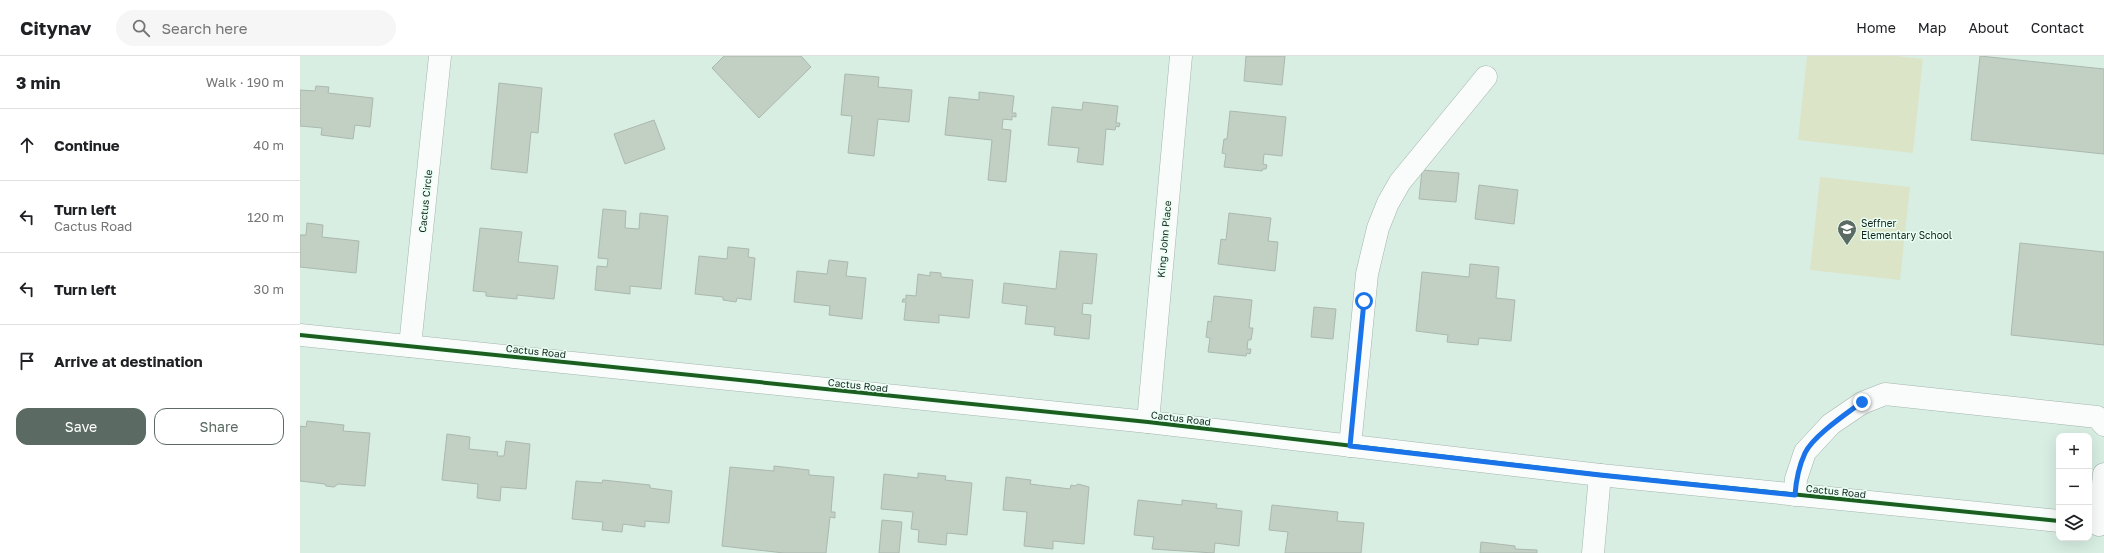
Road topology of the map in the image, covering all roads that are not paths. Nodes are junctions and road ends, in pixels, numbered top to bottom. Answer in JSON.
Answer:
{"nodes":[{"id":1,"x":440,"y":56,"type":"edge"},
{"id":2,"x":1180,"y":56,"type":"edge"},
{"id":3,"x":1486,"y":77,"type":"dead end"},
{"id":4,"x":300,"y":335,"type":"edge"},
{"id":5,"x":410,"y":346,"type":"junction"},
{"id":6,"x":1148,"y":422,"type":"junction"},
{"id":7,"x":2104,"y":425,"type":"edge"},
{"id":8,"x":1350,"y":446,"type":"junction"},
{"id":9,"x":2104,"y":474,"type":"edge"},
{"id":10,"x":1600,"y":475,"type":"junction"},
{"id":11,"x":1795,"y":495,"type":"junction"},
{"id":12,"x":2056,"y":521,"type":"edge"},
{"id":13,"x":2097,"y":525,"type":"edge"},
{"id":14,"x":1593,"y":553,"type":"edge"}],
"edges":[{"from":1,"to":5,"type":"street","name":"Cactus Circle"},
{"from":2,"to":6,"type":"street","name":"King John Place"},
{"from":3,"to":8,"type":"street"},
{"from":4,"to":5,"type":"street","name":"Cactus Road"},
{"from":5,"to":6,"type":"street","name":"Cactus Road"},
{"from":6,"to":8,"type":"street","name":"Cactus Road"},
{"from":7,"to":11,"type":"street"},
{"from":8,"to":10,"type":"street","name":"Cactus Road"},
{"from":9,"to":13,"type":"street"},
{"from":10,"to":11,"type":"street","name":"Cactus Road"},
{"from":10,"to":14,"type":"street"},
{"from":11,"to":12,"type":"street","name":"Cactus Road"}]}
